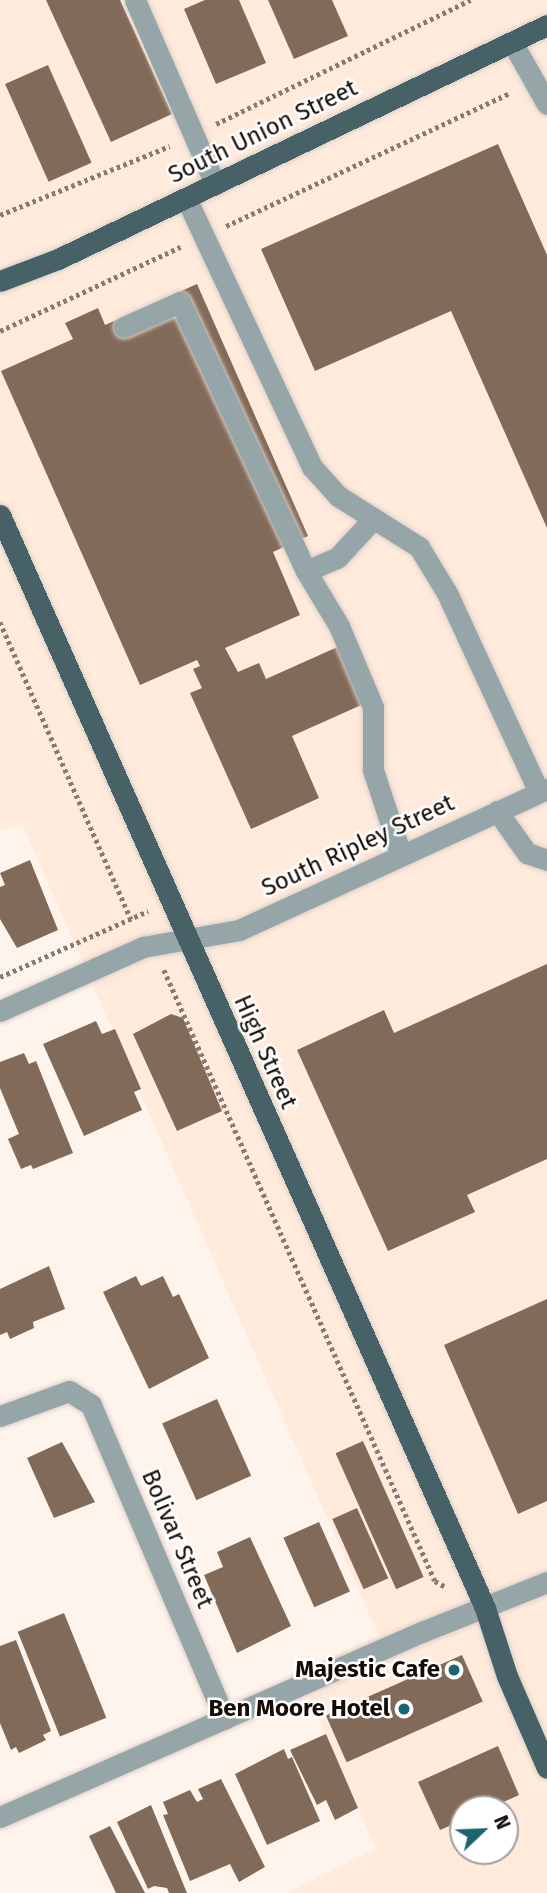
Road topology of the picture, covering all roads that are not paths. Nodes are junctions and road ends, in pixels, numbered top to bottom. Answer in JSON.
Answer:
{"nodes":[{"id":1,"x":135,"y":0,"type":"edge"},
{"id":2,"x":547,"y":25,"type":"edge"},
{"id":3,"x":512,"y":42,"type":"junction"},
{"id":4,"x":547,"y":104,"type":"edge"},
{"id":5,"x":215,"y":184,"type":"junction"},
{"id":6,"x":186,"y":198,"type":"junction"},
{"id":7,"x":0,"y":281,"type":"edge"},
{"id":8,"x":124,"y":327,"type":"dead end"},
{"id":9,"x":0,"y":515,"type":"edge"},
{"id":10,"x":374,"y":518,"type":"junction"},
{"id":11,"x":306,"y":571,"type":"junction"},
{"id":12,"x":543,"y":791,"type":"edge"},
{"id":13,"x":497,"y":811,"type":"junction"},
{"id":14,"x":401,"y":855,"type":"junction"},
{"id":15,"x":547,"y":859,"type":"edge"},
{"id":16,"x":186,"y":939,"type":"junction"},
{"id":17,"x":0,"y":1011,"type":"edge"},
{"id":18,"x":0,"y":1416,"type":"edge"},
{"id":19,"x":547,"y":1582,"type":"edge"},
{"id":20,"x":485,"y":1608,"type":"junction"},
{"id":21,"x":225,"y":1719,"type":"junction"},
{"id":22,"x":547,"y":1768,"type":"edge"},
{"id":23,"x":0,"y":1817,"type":"edge"}],
"edges":[{"from":1,"to":5,"type":"street"},
{"from":2,"to":3,"type":"main road","name":"South Union Street"},
{"from":3,"to":4,"type":"street"},
{"from":3,"to":5,"type":"main road","name":"South Union Street"},
{"from":5,"to":6,"type":"main road","name":"South Union Street"},
{"from":6,"to":7,"type":"main road","name":"South Union Street"},
{"from":6,"to":10,"type":"street"},
{"from":8,"to":11,"type":"street"},
{"from":9,"to":16,"type":"main road","name":"High Street"},
{"from":10,"to":11,"type":"street"},
{"from":10,"to":12,"type":"street"},
{"from":11,"to":14,"type":"street"},
{"from":12,"to":13,"type":"street","name":"South Ripley Street"},
{"from":13,"to":14,"type":"street","name":"South Ripley Street"},
{"from":13,"to":15,"type":"street"},
{"from":14,"to":16,"type":"street","name":"South Ripley Street"},
{"from":16,"to":17,"type":"street","name":"South Ripley Street"},
{"from":16,"to":20,"type":"main road","name":"High Street"},
{"from":18,"to":21,"type":"street","name":"Bolivar Street"},
{"from":19,"to":20,"type":"street"},
{"from":20,"to":21,"type":"street"},
{"from":20,"to":22,"type":"main road","name":"High Street"},
{"from":21,"to":23,"type":"street"}]}
